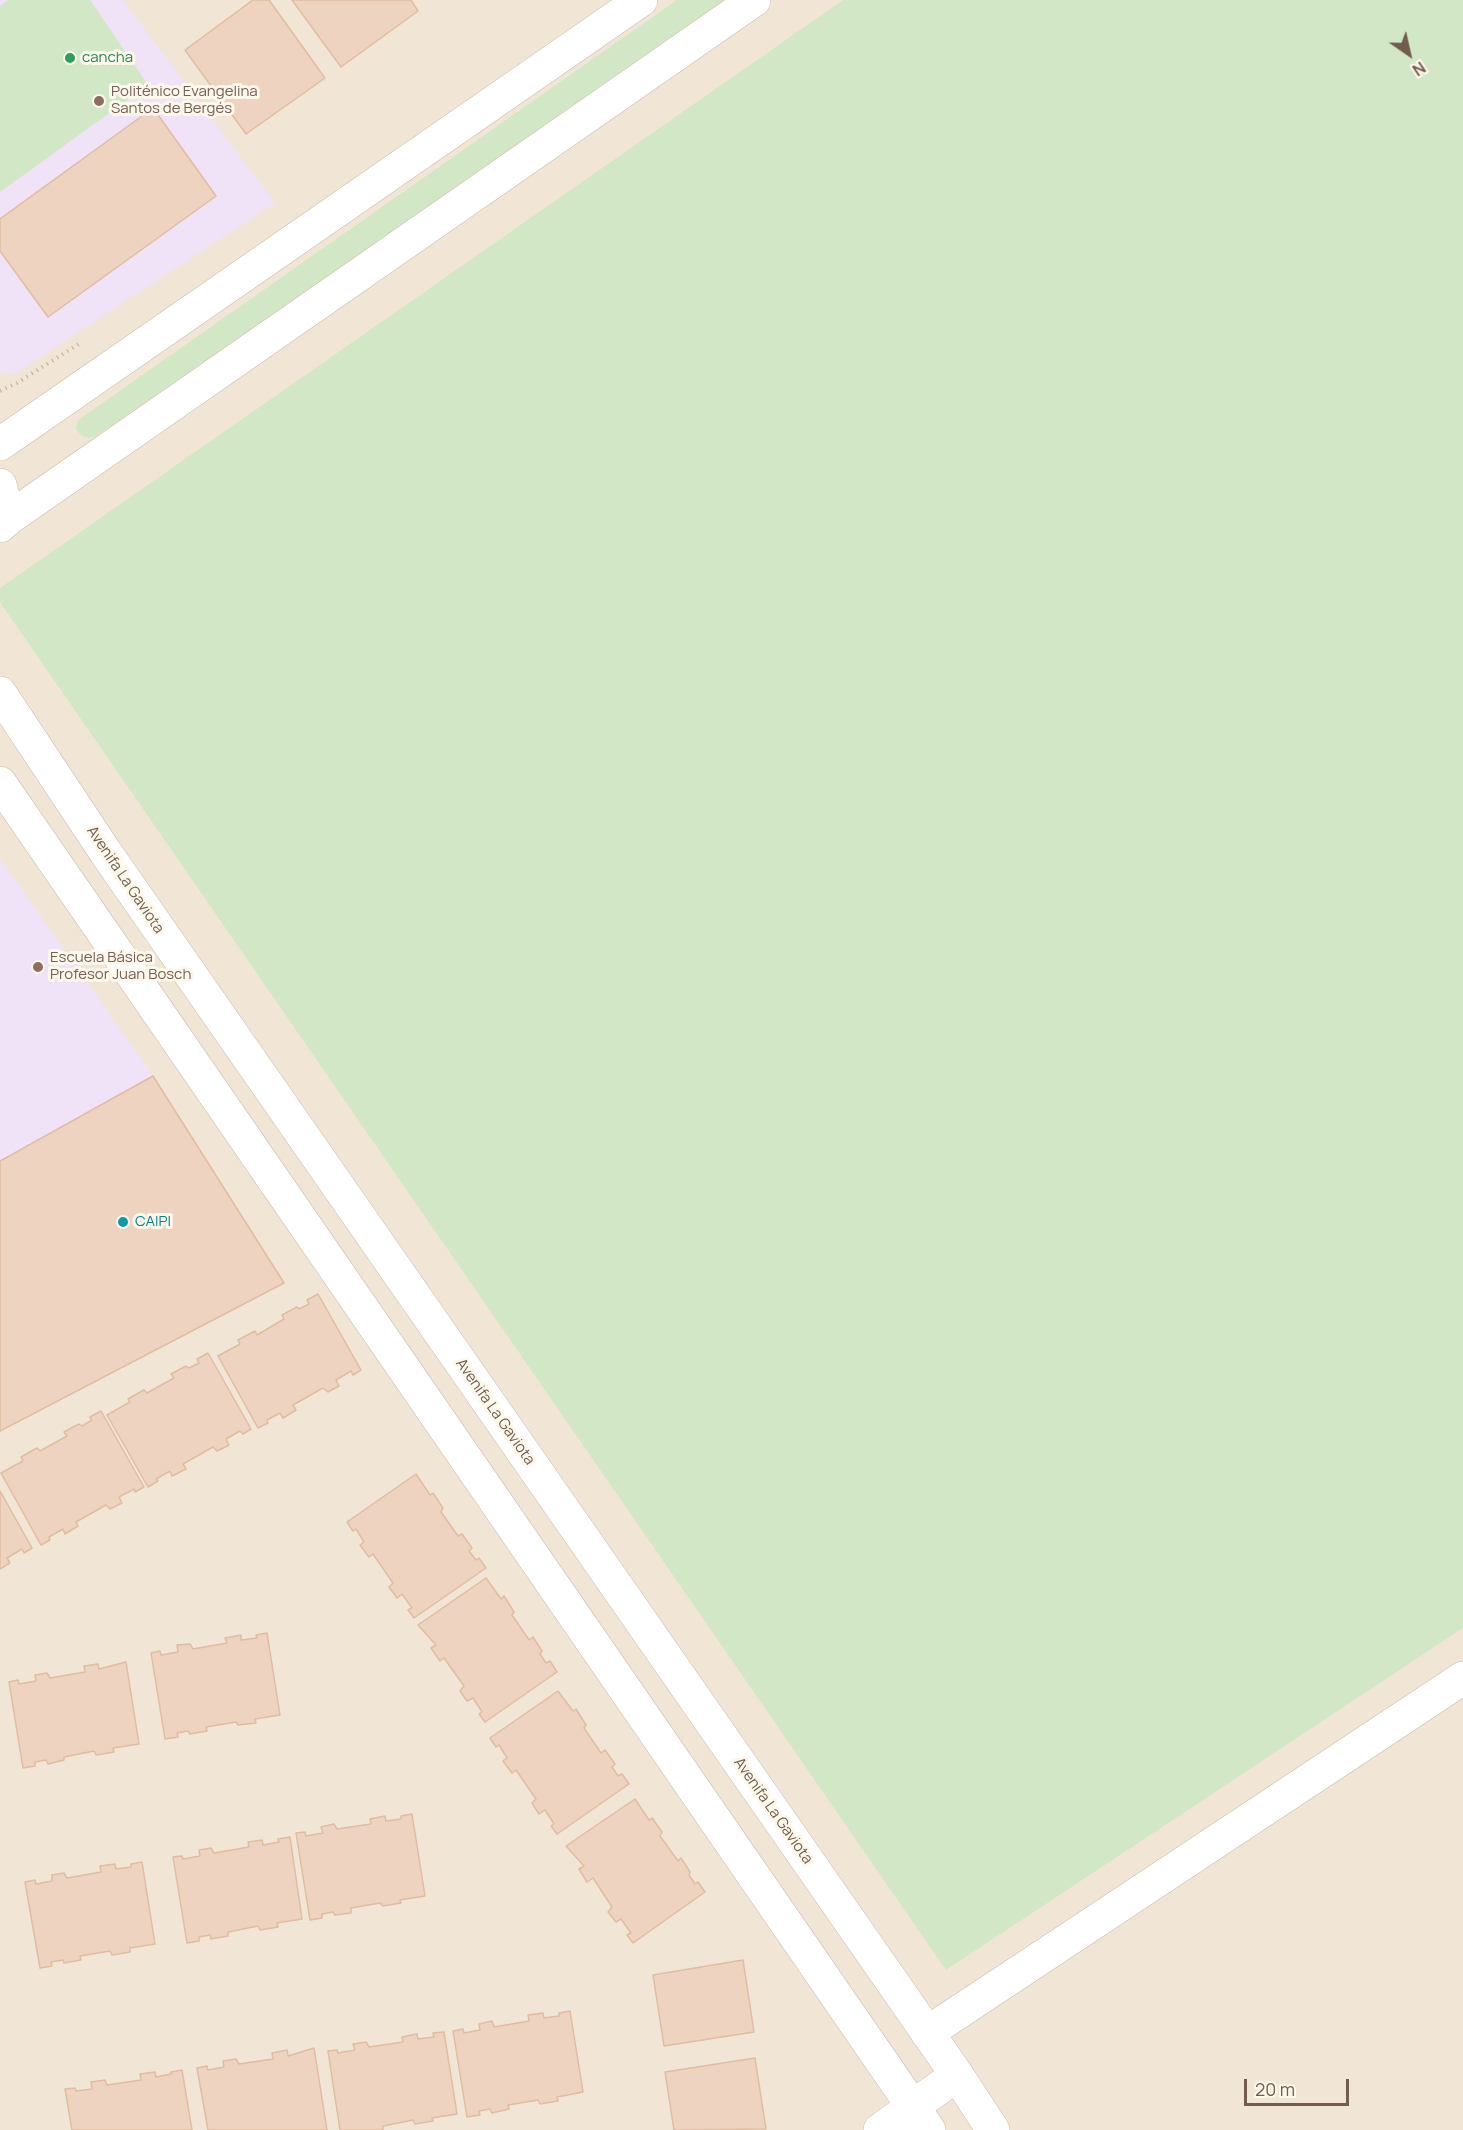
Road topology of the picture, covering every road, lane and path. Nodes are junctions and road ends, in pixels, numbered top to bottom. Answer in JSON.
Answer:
{"nodes":[{"id":1,"x":641,"y":0,"type":"edge"},
{"id":2,"x":754,"y":0,"type":"edge"},
{"id":3,"x":0,"y":444,"type":"edge"},
{"id":4,"x":0,"y":485,"type":"edge"},
{"id":5,"x":3,"y":519,"type":"edge"},
{"id":6,"x":0,"y":693,"type":"edge"},
{"id":7,"x":0,"y":783,"type":"edge"},
{"id":8,"x":1463,"y":1678,"type":"edge"},
{"id":9,"x":927,"y":2033,"type":"junction"},
{"id":10,"x":957,"y":2075,"type":"junction"},
{"id":11,"x":921,"y":2117,"type":"edge"},
{"id":12,"x":982,"y":2126,"type":"edge"},
{"id":13,"x":880,"y":2130,"type":"edge"}],
"edges":[{"from":1,"to":3,"type":"street"},
{"from":2,"to":5,"type":"street"},
{"from":4,"to":5,"type":"street"},
{"from":6,"to":9,"type":"street","name":"Avenifa La Gaviota"},
{"from":7,"to":11,"type":"street"},
{"from":8,"to":9,"type":"street"},
{"from":9,"to":10,"type":"street","name":"Avenifa La Gaviota"},
{"from":10,"to":11,"type":"street"},
{"from":10,"to":12,"type":"street","name":"Avenifa La Gaviota"},
{"from":11,"to":13,"type":"street"}]}
